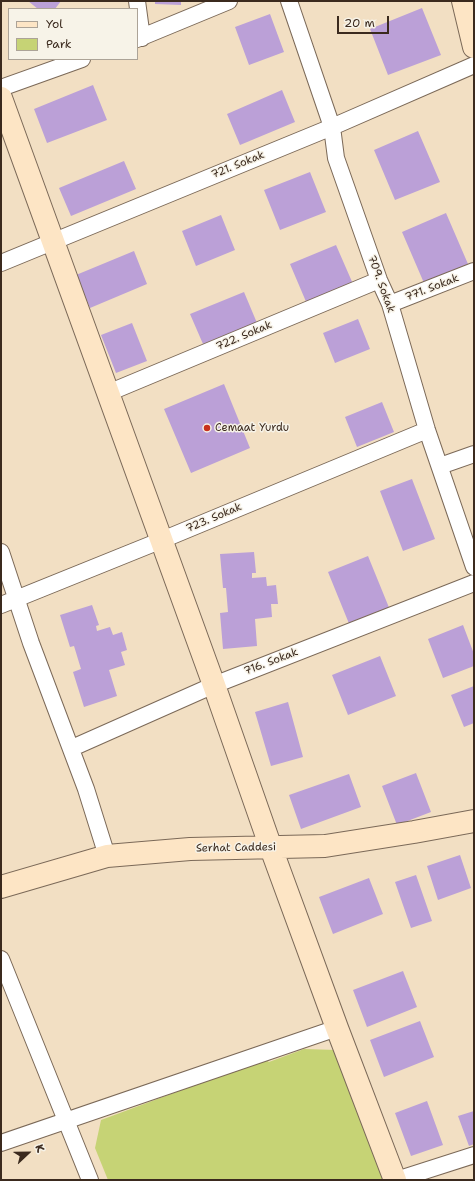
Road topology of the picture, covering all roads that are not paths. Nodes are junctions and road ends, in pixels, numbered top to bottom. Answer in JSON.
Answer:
{"nodes":[{"id":1,"x":138,"y":1,"type":"edge"},
{"id":2,"x":229,"y":1,"type":"edge"},
{"id":3,"x":289,"y":1,"type":"edge"},
{"id":4,"x":463,"y":1,"type":"edge"},
{"id":5,"x":139,"y":39,"type":"edge"},
{"id":6,"x":474,"y":47,"type":"edge"},
{"id":7,"x":79,"y":60,"type":"edge"},
{"id":8,"x":474,"y":65,"type":"edge"},
{"id":9,"x":1,"y":88,"type":"edge"},
{"id":10,"x":1,"y":98,"type":"edge"},
{"id":11,"x":332,"y":127,"type":"junction"},
{"id":12,"x":53,"y":241,"type":"junction"},
{"id":13,"x":1,"y":262,"type":"edge"},
{"id":14,"x":474,"y":271,"type":"edge"},
{"id":15,"x":379,"y":280,"type":"junction"},
{"id":16,"x":390,"y":304,"type":"junction"},
{"id":17,"x":108,"y":393,"type":"junction"},
{"id":18,"x":427,"y":430,"type":"junction"},
{"id":19,"x":474,"y":454,"type":"edge"},
{"id":20,"x":440,"y":466,"type":"junction"},
{"id":21,"x":162,"y":540,"type":"junction"},
{"id":22,"x":1,"y":552,"type":"edge"},
{"id":23,"x":474,"y":567,"type":"edge"},
{"id":24,"x":474,"y":583,"type":"edge"},
{"id":25,"x":16,"y":600,"type":"junction"},
{"id":26,"x":1,"y":605,"type":"edge"},
{"id":27,"x":214,"y":685,"type":"junction"},
{"id":28,"x":72,"y":748,"type":"junction"},
{"id":29,"x":474,"y":821,"type":"edge"},
{"id":30,"x":271,"y":848,"type":"junction"},
{"id":31,"x":107,"y":856,"type":"junction"},
{"id":32,"x":1,"y":887,"type":"edge"},
{"id":33,"x":1,"y":959,"type":"edge"},
{"id":34,"x":337,"y":1028,"type":"junction"},
{"id":35,"x":67,"y":1121,"type":"junction"},
{"id":36,"x":1,"y":1143,"type":"edge"},
{"id":37,"x":474,"y":1155,"type":"edge"},
{"id":38,"x":90,"y":1180,"type":"edge"},
{"id":39,"x":396,"y":1180,"type":"edge"}],
"edges":[{"from":1,"to":5,"type":"street"},
{"from":2,"to":5,"type":"street"},
{"from":3,"to":11,"type":"street","name":"709. Sokak"},
{"from":4,"to":6,"type":"street"},
{"from":7,"to":9,"type":"street"},
{"from":8,"to":11,"type":"street","name":"721. Sokak"},
{"from":10,"to":12,"type":"street"},
{"from":11,"to":12,"type":"street","name":"721. Sokak"},
{"from":11,"to":15,"type":"street","name":"709. Sokak"},
{"from":12,"to":13,"type":"street","name":"721. Sokak"},
{"from":12,"to":17,"type":"street"},
{"from":14,"to":16,"type":"street","name":"771. Sokak"},
{"from":15,"to":16,"type":"street","name":"709. Sokak"},
{"from":15,"to":17,"type":"street","name":"722. Sokak"},
{"from":16,"to":18,"type":"street","name":"709. Sokak"},
{"from":17,"to":21,"type":"street"},
{"from":18,"to":20,"type":"street","name":"709. Sokak"},
{"from":18,"to":21,"type":"street","name":"723. Sokak"},
{"from":19,"to":20,"type":"street"},
{"from":20,"to":23,"type":"street","name":"709. Sokak"},
{"from":21,"to":25,"type":"street","name":"723. Sokak"},
{"from":21,"to":27,"type":"street"},
{"from":22,"to":25,"type":"street"},
{"from":24,"to":27,"type":"street","name":"716. Sokak"},
{"from":25,"to":26,"type":"street","name":"723. Sokak"},
{"from":25,"to":28,"type":"street"},
{"from":27,"to":28,"type":"street","name":"716. Sokak"},
{"from":27,"to":30,"type":"street"},
{"from":28,"to":31,"type":"street"},
{"from":29,"to":30,"type":"street","name":"Serhat Caddesi"},
{"from":30,"to":31,"type":"street","name":"Serhat Caddesi"},
{"from":30,"to":34,"type":"street"},
{"from":31,"to":32,"type":"street","name":"Serhat Caddesi"},
{"from":33,"to":35,"type":"street"},
{"from":34,"to":35,"type":"street"},
{"from":34,"to":39,"type":"street"},
{"from":35,"to":36,"type":"street"},
{"from":35,"to":38,"type":"street"},
{"from":37,"to":39,"type":"street"}]}
